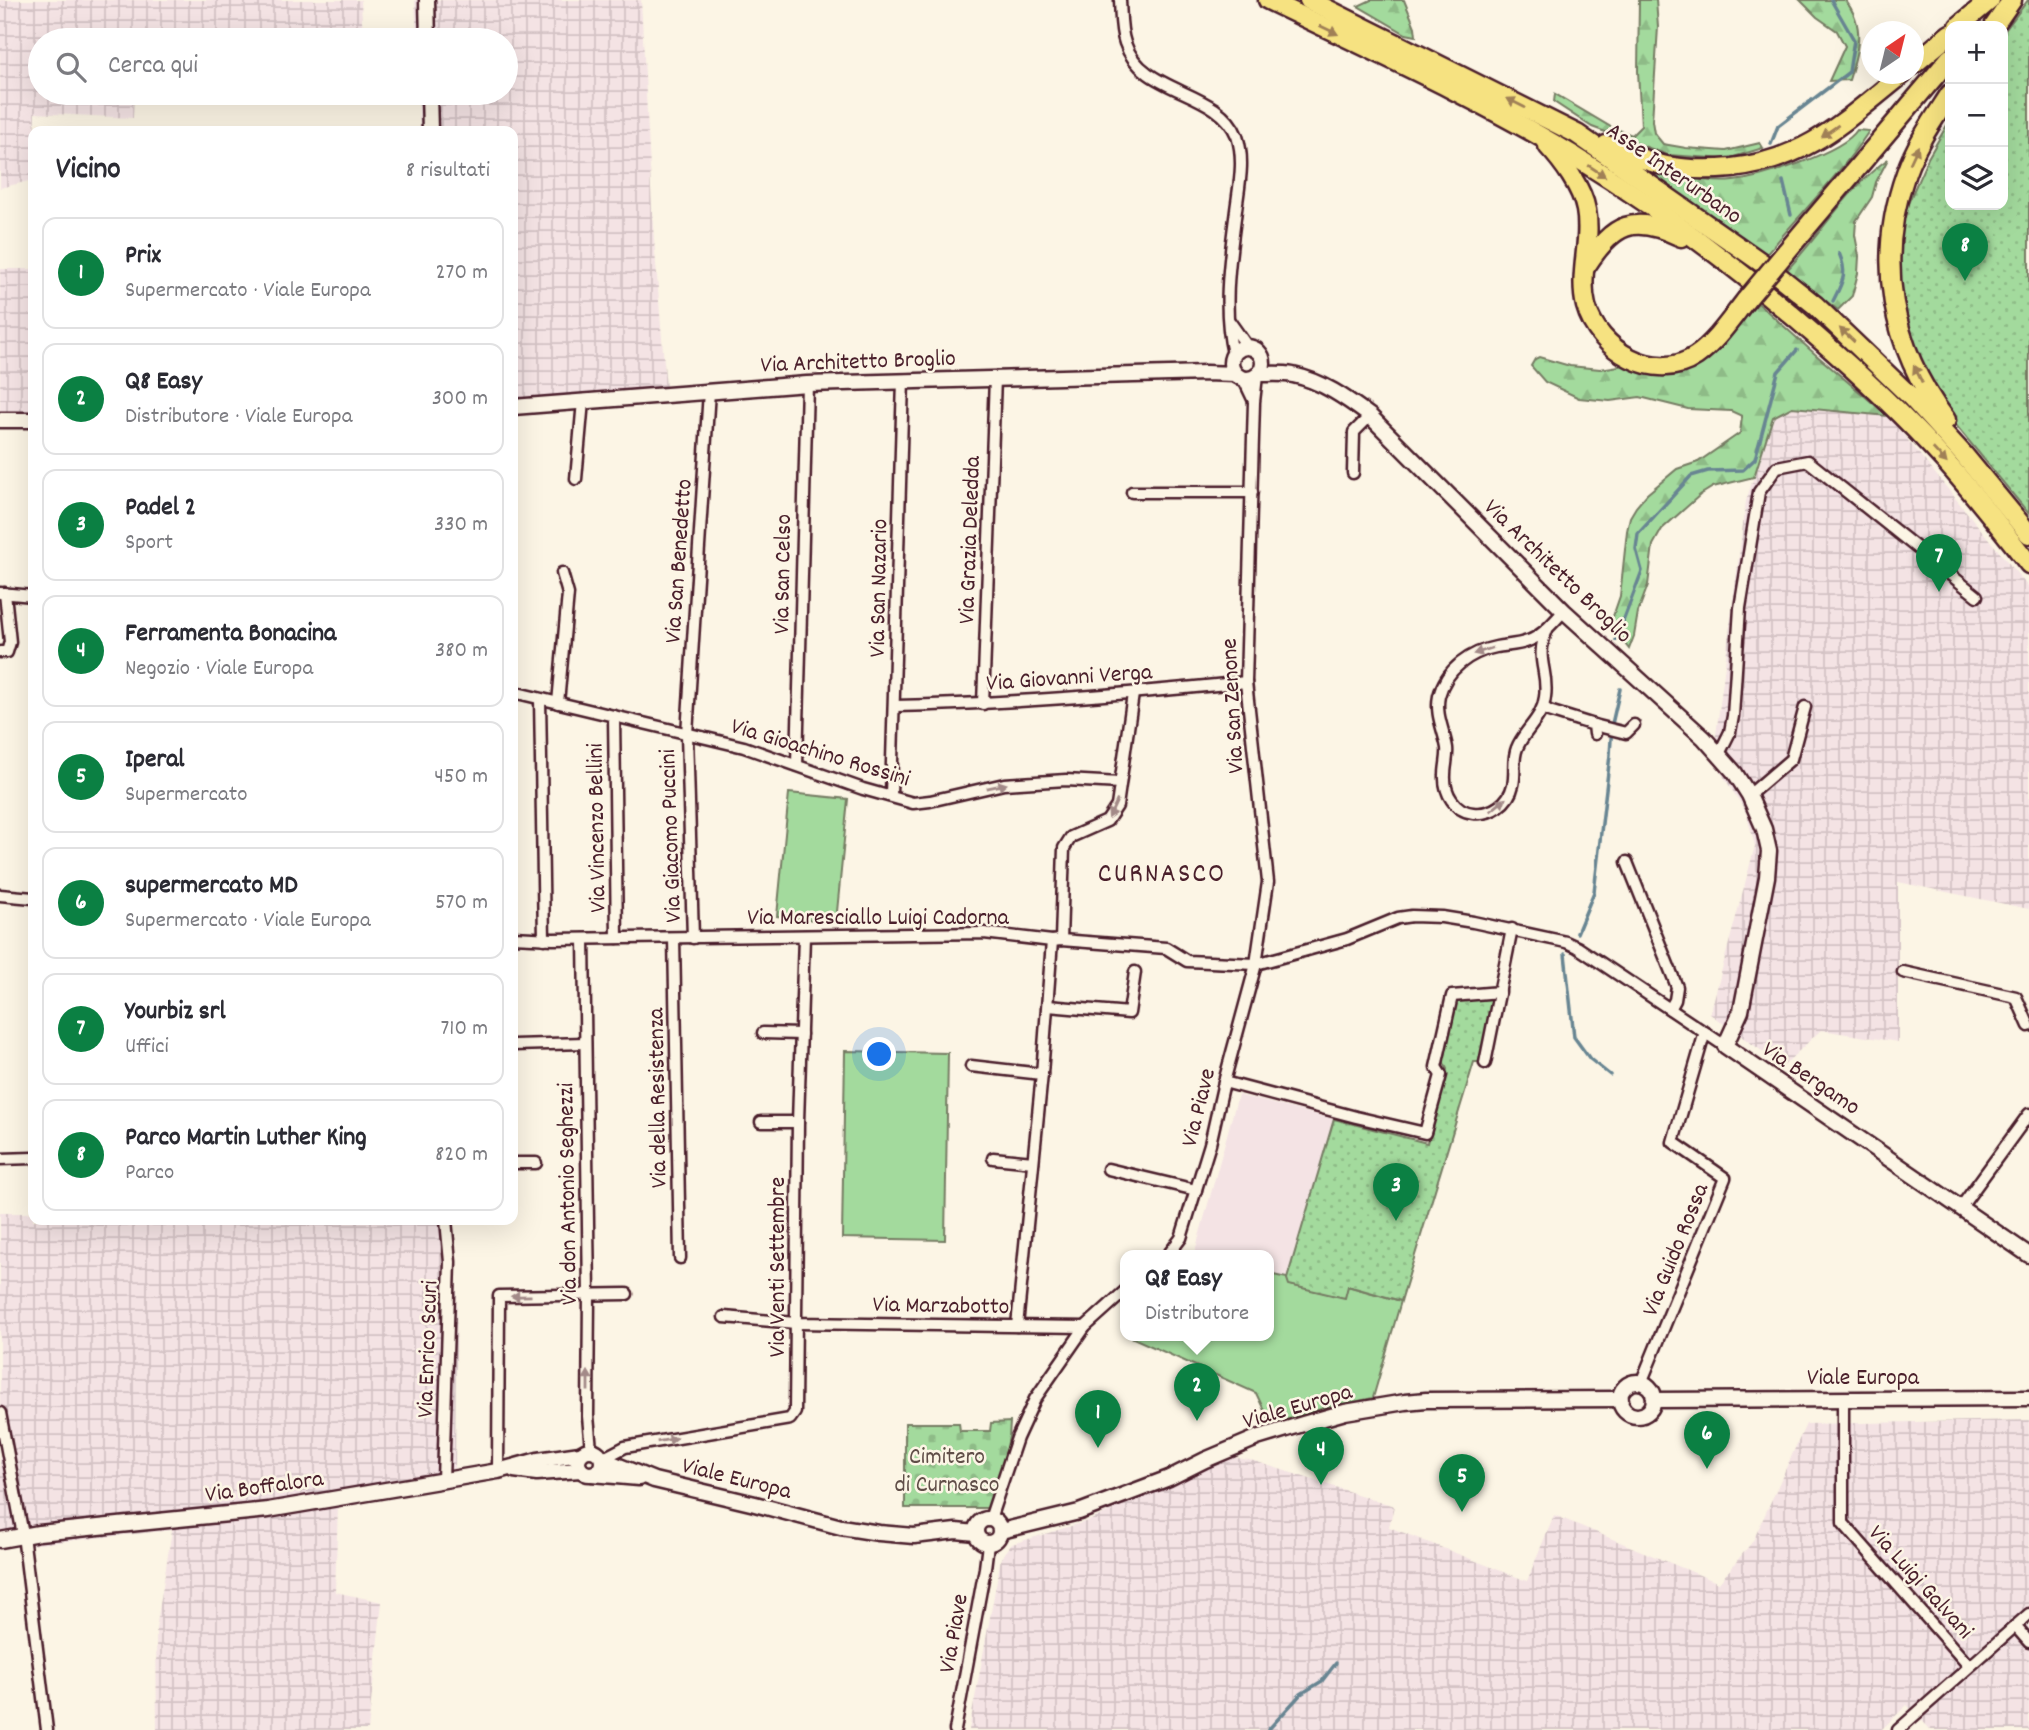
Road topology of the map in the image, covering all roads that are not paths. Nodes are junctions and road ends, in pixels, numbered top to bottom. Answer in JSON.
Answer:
{"nodes":[{"id":1,"x":427,"y":0,"type":"edge"},
{"id":2,"x":1120,"y":0,"type":"edge"},
{"id":3,"x":1268,"y":0,"type":"edge"},
{"id":4,"x":1309,"y":0,"type":"edge"},
{"id":5,"x":1990,"y":0,"type":"edge"},
{"id":6,"x":1999,"y":0,"type":"edge"},
{"id":7,"x":2012,"y":0,"type":"edge"},
{"id":8,"x":1965,"y":21,"type":"edge"},
{"id":9,"x":1981,"y":21,"type":"edge"},
{"id":10,"x":1997,"y":21,"type":"edge"},
{"id":11,"x":428,"y":28,"type":"edge"},
{"id":12,"x":1945,"y":38,"type":"edge"},
{"id":13,"x":1924,"y":56,"type":"edge"},
{"id":14,"x":1945,"y":64,"type":"edge"},
{"id":15,"x":1891,"y":84,"type":"edge"},
{"id":16,"x":1945,"y":102,"type":"edge"},
{"id":17,"x":429,"y":105,"type":"edge"},
{"id":18,"x":429,"y":126,"type":"edge"},
{"id":19,"x":1577,"y":134,"type":"junction"},
{"id":20,"x":1538,"y":135,"type":"junction"},
{"id":21,"x":1715,"y":253,"type":"junction"},
{"id":22,"x":1584,"y":269,"type":"junction"},
{"id":23,"x":1228,"y":318,"type":"junction"},
{"id":24,"x":1247,"y":346,"type":"junction"},
{"id":25,"x":1232,"y":357,"type":"junction"},
{"id":26,"x":1263,"y":359,"type":"junction"},
{"id":27,"x":1206,"y":373,"type":"junction"},
{"id":28,"x":1290,"y":374,"type":"junction"},
{"id":29,"x":1248,"y":376,"type":"junction"},
{"id":30,"x":995,"y":378,"type":"junction"},
{"id":31,"x":903,"y":380,"type":"junction"},
{"id":32,"x":807,"y":384,"type":"junction"},
{"id":33,"x":709,"y":391,"type":"junction"},
{"id":34,"x":583,"y":401,"type":"junction"},
{"id":35,"x":518,"y":407,"type":"edge"},
{"id":36,"x":1370,"y":416,"type":"junction"},
{"id":37,"x":28,"y":420,"type":"edge"},
{"id":38,"x":0,"y":421,"type":"edge"},
{"id":39,"x":1963,"y":454,"type":"junction"},
{"id":40,"x":1353,"y":473,"type":"dead end"},
{"id":41,"x":576,"y":479,"type":"dead end"},
{"id":42,"x":1132,"y":492,"type":"dead end"},
{"id":43,"x":1252,"y":492,"type":"junction"},
{"id":44,"x":2029,"y":534,"type":"edge"},
{"id":45,"x":2029,"y":564,"type":"edge"},
{"id":46,"x":562,"y":573,"type":"dead end"},
{"id":47,"x":2,"y":593,"type":"edge"},
{"id":48,"x":28,"y":596,"type":"edge"},
{"id":49,"x":1977,"y":596,"type":"dead end"},
{"id":50,"x":1564,"y":611,"type":"junction"},
{"id":51,"x":1547,"y":630,"type":"junction"},
{"id":52,"x":0,"y":652,"type":"edge"},
{"id":53,"x":1245,"y":682,"type":"junction"},
{"id":54,"x":518,"y":693,"type":"edge"},
{"id":55,"x":1133,"y":694,"type":"junction"},
{"id":56,"x":540,"y":699,"type":"junction"},
{"id":57,"x":558,"y":703,"type":"junction"},
{"id":58,"x":983,"y":704,"type":"junction"},
{"id":59,"x":895,"y":706,"type":"junction"},
{"id":60,"x":1543,"y":707,"type":"junction"},
{"id":61,"x":1805,"y":707,"type":"dead end"},
{"id":62,"x":614,"y":716,"type":"junction"},
{"id":63,"x":1634,"y":724,"type":"dead end"},
{"id":64,"x":687,"y":734,"type":"junction"},
{"id":65,"x":1719,"y":754,"type":"junction"},
{"id":66,"x":797,"y":765,"type":"junction"},
{"id":67,"x":1120,"y":783,"type":"junction"},
{"id":68,"x":1749,"y":794,"type":"junction"},
{"id":69,"x":891,"y":796,"type":"junction"},
{"id":70,"x":1626,"y":862,"type":"dead end"},
{"id":71,"x":0,"y":895,"type":"edge"},
{"id":72,"x":28,"y":898,"type":"edge"},
{"id":73,"x":1512,"y":929,"type":"junction"},
{"id":74,"x":804,"y":936,"type":"junction"},
{"id":75,"x":518,"y":937,"type":"edge"},
{"id":76,"x":674,"y":938,"type":"junction"},
{"id":77,"x":693,"y":938,"type":"junction"},
{"id":78,"x":544,"y":939,"type":"junction"},
{"id":79,"x":584,"y":939,"type":"junction"},
{"id":80,"x":617,"y":939,"type":"junction"},
{"id":81,"x":1057,"y":940,"type":"junction"},
{"id":82,"x":1566,"y":942,"type":"joint"},
{"id":83,"x":1256,"y":964,"type":"junction"},
{"id":84,"x":1135,"y":972,"type":"dead end"},
{"id":85,"x":1903,"y":972,"type":"dead end"},
{"id":86,"x":1500,"y":992,"type":"junction"},
{"id":87,"x":1048,"y":1006,"type":"junction"},
{"id":88,"x":1670,"y":1009,"type":"junction"},
{"id":89,"x":2029,"y":1026,"type":"edge"},
{"id":90,"x":1705,"y":1032,"type":"junction"},
{"id":91,"x":763,"y":1033,"type":"dead end"},
{"id":92,"x":801,"y":1034,"type":"junction"},
{"id":93,"x":585,"y":1043,"type":"junction"},
{"id":94,"x":518,"y":1045,"type":"edge"},
{"id":95,"x":1725,"y":1046,"type":"junction"},
{"id":96,"x":1485,"y":1063,"type":"dead end"},
{"id":97,"x":971,"y":1066,"type":"dead end"},
{"id":98,"x":1042,"y":1074,"type":"junction"},
{"id":99,"x":1224,"y":1082,"type":"junction"},
{"id":100,"x":2029,"y":1114,"type":"edge"},
{"id":101,"x":761,"y":1122,"type":"dead end"},
{"id":102,"x":798,"y":1122,"type":"junction"},
{"id":103,"x":28,"y":1158,"type":"edge"},
{"id":104,"x":993,"y":1158,"type":"dead end"},
{"id":105,"x":0,"y":1159,"type":"edge"},
{"id":106,"x":1033,"y":1162,"type":"junction"},
{"id":107,"x":518,"y":1163,"type":"edge"},
{"id":108,"x":536,"y":1163,"type":"dead end"},
{"id":109,"x":1108,"y":1169,"type":"dead end"},
{"id":110,"x":1196,"y":1191,"type":"junction"},
{"id":111,"x":1961,"y":1207,"type":"junction"},
{"id":112,"x":446,"y":1225,"type":"edge"},
{"id":113,"x":1172,"y":1250,"type":"edge"},
{"id":114,"x":2029,"y":1255,"type":"edge"},
{"id":115,"x":680,"y":1258,"type":"dead end"},
{"id":116,"x":589,"y":1294,"type":"junction"},
{"id":117,"x":627,"y":1294,"type":"dead end"},
{"id":118,"x":1120,"y":1296,"type":"edge"},
{"id":119,"x":724,"y":1317,"type":"dead end"},
{"id":120,"x":796,"y":1323,"type":"junction"},
{"id":121,"x":1017,"y":1326,"type":"junction"},
{"id":122,"x":1085,"y":1327,"type":"junction"},
{"id":123,"x":1641,"y":1383,"type":"junction"},
{"id":124,"x":2029,"y":1398,"type":"edge"},
{"id":125,"x":1621,"y":1399,"type":"junction"},
{"id":126,"x":1654,"y":1399,"type":"junction"},
{"id":127,"x":1843,"y":1399,"type":"junction"},
{"id":128,"x":795,"y":1412,"type":"joint"},
{"id":129,"x":0,"y":1413,"type":"edge"},
{"id":130,"x":3,"y":1435,"type":"edge"},
{"id":131,"x":591,"y":1454,"type":"junction"},
{"id":132,"x":504,"y":1470,"type":"junction"},
{"id":133,"x":587,"y":1472,"type":"junction"},
{"id":134,"x":443,"y":1480,"type":"junction"},
{"id":135,"x":654,"y":1480,"type":"junction"},
{"id":136,"x":990,"y":1519,"type":"junction"},
{"id":137,"x":1001,"y":1531,"type":"junction"},
{"id":138,"x":976,"y":1533,"type":"junction"},
{"id":139,"x":23,"y":1535,"type":"junction"},
{"id":140,"x":0,"y":1540,"type":"edge"},
{"id":141,"x":988,"y":1544,"type":"junction"},
{"id":142,"x":2029,"y":1614,"type":"edge"},
{"id":143,"x":2015,"y":1626,"type":"junction"},
{"id":144,"x":2029,"y":1643,"type":"edge"},
{"id":145,"x":1969,"y":1666,"type":"junction"},
{"id":146,"x":47,"y":1730,"type":"edge"},
{"id":147,"x":955,"y":1730,"type":"edge"},
{"id":148,"x":1898,"y":1730,"type":"edge"}],
"edges":[{"from":1,"to":11,"type":"street"},
{"from":2,"to":23,"type":"street"},
{"from":3,"to":20,"type":"highway","name":"Asse Interurbano","one_way":true},
{"from":19,"to":4,"type":"highway","name":"Asse Interurbano","one_way":true},
{"from":5,"to":8,"type":"highway"},
{"from":6,"to":9,"type":"highway"},
{"from":7,"to":10,"type":"highway"},
{"from":12,"to":13,"type":"highway"},
{"from":14,"to":22,"type":"highway","bridge":true},
{"from":15,"to":19,"type":"highway","one_way":true},
{"from":39,"to":16,"type":"highway","one_way":true},
{"from":17,"to":18,"type":"street"},
{"from":39,"to":19,"type":"highway","name":"Asse Interurbano","one_way":true},
{"from":20,"to":21,"type":"highway","name":"Asse Interurbano","one_way":true},
{"from":20,"to":22,"type":"highway"},
{"from":21,"to":22,"type":"highway"},
{"from":21,"to":45,"type":"highway","one_way":true},
{"from":23,"to":24,"type":"street"},
{"from":23,"to":25,"type":"street"},
{"from":24,"to":25,"type":"street"},
{"from":24,"to":26,"type":"street"},
{"from":25,"to":27,"type":"street","name":"Via Architetto Broglio"},
{"from":25,"to":29,"type":"street"},
{"from":26,"to":28,"type":"street","name":"Via Architetto Broglio"},
{"from":26,"to":29,"type":"street"},
{"from":27,"to":29,"type":"street","name":"Via Architetto Broglio"},
{"from":27,"to":30,"type":"street","name":"Via Architetto Broglio"},
{"from":28,"to":29,"type":"street","name":"Via Architetto Broglio"},
{"from":28,"to":36,"type":"street","name":"Via Architetto Broglio"},
{"from":29,"to":43,"type":"street","name":"Via San Zenone"},
{"from":30,"to":31,"type":"street","name":"Via Architetto Broglio"},
{"from":30,"to":58,"type":"street","name":"Via Grazia Deledda"},
{"from":31,"to":32,"type":"street","name":"Via Architetto Broglio"},
{"from":31,"to":59,"type":"street","name":"Via San Nazario"},
{"from":32,"to":33,"type":"street","name":"Via Architetto Broglio"},
{"from":32,"to":66,"type":"street","name":"Via San Celso"},
{"from":33,"to":34,"type":"street","name":"Via Architetto Broglio"},
{"from":33,"to":64,"type":"street","name":"Via San Benedetto"},
{"from":34,"to":35,"type":"street","name":"Via Architetto Broglio"},
{"from":34,"to":41,"type":"street"},
{"from":36,"to":40,"type":"street"},
{"from":36,"to":50,"type":"street","name":"Via Architetto Broglio"},
{"from":37,"to":38,"type":"street"},
{"from":39,"to":44,"type":"highway"},
{"from":42,"to":43,"type":"street"},
{"from":43,"to":53,"type":"street","name":"Via San Zenone"},
{"from":46,"to":57,"type":"street"},
{"from":47,"to":48,"type":"street"},
{"from":47,"to":52,"type":"street"},
{"from":49,"to":65,"type":"street"},
{"from":50,"to":51,"type":"street"},
{"from":50,"to":65,"type":"street","name":"Via Architetto Broglio"},
{"from":51,"to":60,"type":"street"},
{"from":51,"to":60,"type":"street","one_way":true},
{"from":53,"to":55,"type":"street","name":"Via Giovanni Verga"},
{"from":53,"to":83,"type":"street","name":"Via San Zenone"},
{"from":54,"to":56,"type":"street","name":"Via Gioachino Rossini"},
{"from":55,"to":58,"type":"street","name":"Via Giovanni Verga"},
{"from":55,"to":67,"type":"street"},
{"from":56,"to":57,"type":"street","name":"Via Gioachino Rossini"},
{"from":56,"to":78,"type":"street"},
{"from":57,"to":62,"type":"street","name":"Via Gioachino Rossini"},
{"from":58,"to":59,"type":"street","name":"Via Giovanni Verga"},
{"from":59,"to":69,"type":"street","name":"Via San Nazario"},
{"from":60,"to":63,"type":"street"},
{"from":61,"to":68,"type":"street"},
{"from":62,"to":64,"type":"street","name":"Via Gioachino Rossini"},
{"from":62,"to":80,"type":"street","name":"Via Vincenzo Bellini"},
{"from":64,"to":66,"type":"street","name":"Via Gioachino Rossini"},
{"from":64,"to":77,"type":"street","name":"Via Giacomo Puccini"},
{"from":65,"to":68,"type":"street","name":"Via Architetto Broglio"},
{"from":66,"to":69,"type":"street","name":"Via Gioachino Rossini"},
{"from":69,"to":67,"type":"street","name":"Via Gioachino Rossini","one_way":true},
{"from":67,"to":81,"type":"street","one_way":true},
{"from":68,"to":95,"type":"street","name":"Via Architetto Broglio"},
{"from":70,"to":88,"type":"street"},
{"from":71,"to":72,"type":"street"},
{"from":73,"to":82,"type":"street","name":"Via Maresciallo Luigi Cadorna"},
{"from":73,"to":83,"type":"street","name":"Via Maresciallo Luigi Cadorna"},
{"from":73,"to":86,"type":"street"},
{"from":74,"to":77,"type":"street","name":"Via Maresciallo Luigi Cadorna"},
{"from":74,"to":81,"type":"street","name":"Via Maresciallo Luigi Cadorna"},
{"from":74,"to":92,"type":"street","name":"Via Venti Settembre"},
{"from":75,"to":78,"type":"street","name":"Via Maresciallo Luigi Cadorna"},
{"from":76,"to":77,"type":"street","name":"Via Maresciallo Luigi Cadorna"},
{"from":76,"to":80,"type":"street","name":"Via Maresciallo Luigi Cadorna"},
{"from":76,"to":115,"type":"street","name":"Via della Resistenza"},
{"from":78,"to":79,"type":"street","name":"Via Maresciallo Luigi Cadorna"},
{"from":79,"to":80,"type":"street","name":"Via Maresciallo Luigi Cadorna"},
{"from":79,"to":93,"type":"street","name":"Via don Antonio Seghezzi"},
{"from":81,"to":83,"type":"street","name":"Via Maresciallo Luigi Cadorna"},
{"from":81,"to":87,"type":"street"},
{"from":82,"to":88,"type":"street","name":"Via Bergamo"},
{"from":83,"to":99,"type":"street","name":"Via Piave"},
{"from":84,"to":87,"type":"street"},
{"from":85,"to":89,"type":"street"},
{"from":86,"to":96,"type":"street"},
{"from":86,"to":99,"type":"street"},
{"from":87,"to":98,"type":"street"},
{"from":88,"to":90,"type":"street","name":"Via Bergamo"},
{"from":90,"to":95,"type":"street","name":"Via Bergamo"},
{"from":90,"to":123,"type":"street","name":"Via Guido Rossa"},
{"from":91,"to":92,"type":"street"},
{"from":92,"to":102,"type":"street","name":"Via Venti Settembre"},
{"from":93,"to":94,"type":"street"},
{"from":93,"to":116,"type":"street","name":"Via don Antonio Seghezzi"},
{"from":95,"to":111,"type":"street","name":"Via Bergamo"},
{"from":97,"to":98,"type":"street"},
{"from":98,"to":106,"type":"street"},
{"from":99,"to":110,"type":"street","name":"Via Piave"},
{"from":100,"to":111,"type":"street"},
{"from":101,"to":102,"type":"street"},
{"from":102,"to":120,"type":"street","name":"Via Venti Settembre"},
{"from":103,"to":105,"type":"street"},
{"from":104,"to":106,"type":"street"},
{"from":106,"to":121,"type":"street"},
{"from":107,"to":108,"type":"street"},
{"from":109,"to":110,"type":"street"},
{"from":110,"to":113,"type":"street","name":"Via Piave"},
{"from":111,"to":114,"type":"street","name":"Via Bergamo"},
{"from":112,"to":134,"type":"street","name":"Via Enrico Scuri"},
{"from":116,"to":117,"type":"street"},
{"from":131,"to":116,"type":"street","name":"Via don Antonio Seghezzi","one_way":true},
{"from":116,"to":132,"type":"street","one_way":true},
{"from":118,"to":122,"type":"street"},
{"from":119,"to":120,"type":"street","name":"Via Marzabotto"},
{"from":120,"to":121,"type":"street","name":"Via Marzabotto"},
{"from":120,"to":128,"type":"street","name":"Via Venti Settembre"},
{"from":121,"to":122,"type":"street","name":"Via Marzabotto"},
{"from":122,"to":136,"type":"street"},
{"from":123,"to":125,"type":"street"},
{"from":123,"to":126,"type":"street"},
{"from":124,"to":127,"type":"street","name":"Viale Europa"},
{"from":125,"to":126,"type":"street","name":"Viale Europa"},
{"from":125,"to":137,"type":"street","name":"Viale Europa"},
{"from":126,"to":127,"type":"street","name":"Viale Europa"},
{"from":127,"to":145,"type":"street","name":"Via Luigi Galvani"},
{"from":131,"to":128,"type":"street","name":"Via Boffalora","one_way":true},
{"from":129,"to":130,"type":"street"},
{"from":130,"to":139,"type":"street"},
{"from":131,"to":132,"type":"street","name":"Via Boffalora"},
{"from":131,"to":133,"type":"street"},
{"from":131,"to":133,"type":"street"},
{"from":131,"to":135,"type":"street","name":"Viale Europa"},
{"from":132,"to":133,"type":"street","name":"Via Boffalora"},
{"from":132,"to":134,"type":"street","name":"Via Boffalora"},
{"from":133,"to":135,"type":"street","name":"Viale Europa"},
{"from":134,"to":139,"type":"street","name":"Via Boffalora"},
{"from":135,"to":138,"type":"street","name":"Viale Europa"},
{"from":136,"to":137,"type":"street"},
{"from":136,"to":138,"type":"street"},
{"from":137,"to":141,"type":"street"},
{"from":138,"to":141,"type":"street"},
{"from":139,"to":140,"type":"street","name":"Via Boffalora"},
{"from":139,"to":146,"type":"street"},
{"from":141,"to":147,"type":"street","name":"Via Piave"},
{"from":142,"to":143,"type":"street"},
{"from":143,"to":144,"type":"street"},
{"from":143,"to":145,"type":"street"},
{"from":145,"to":148,"type":"street"}]}
